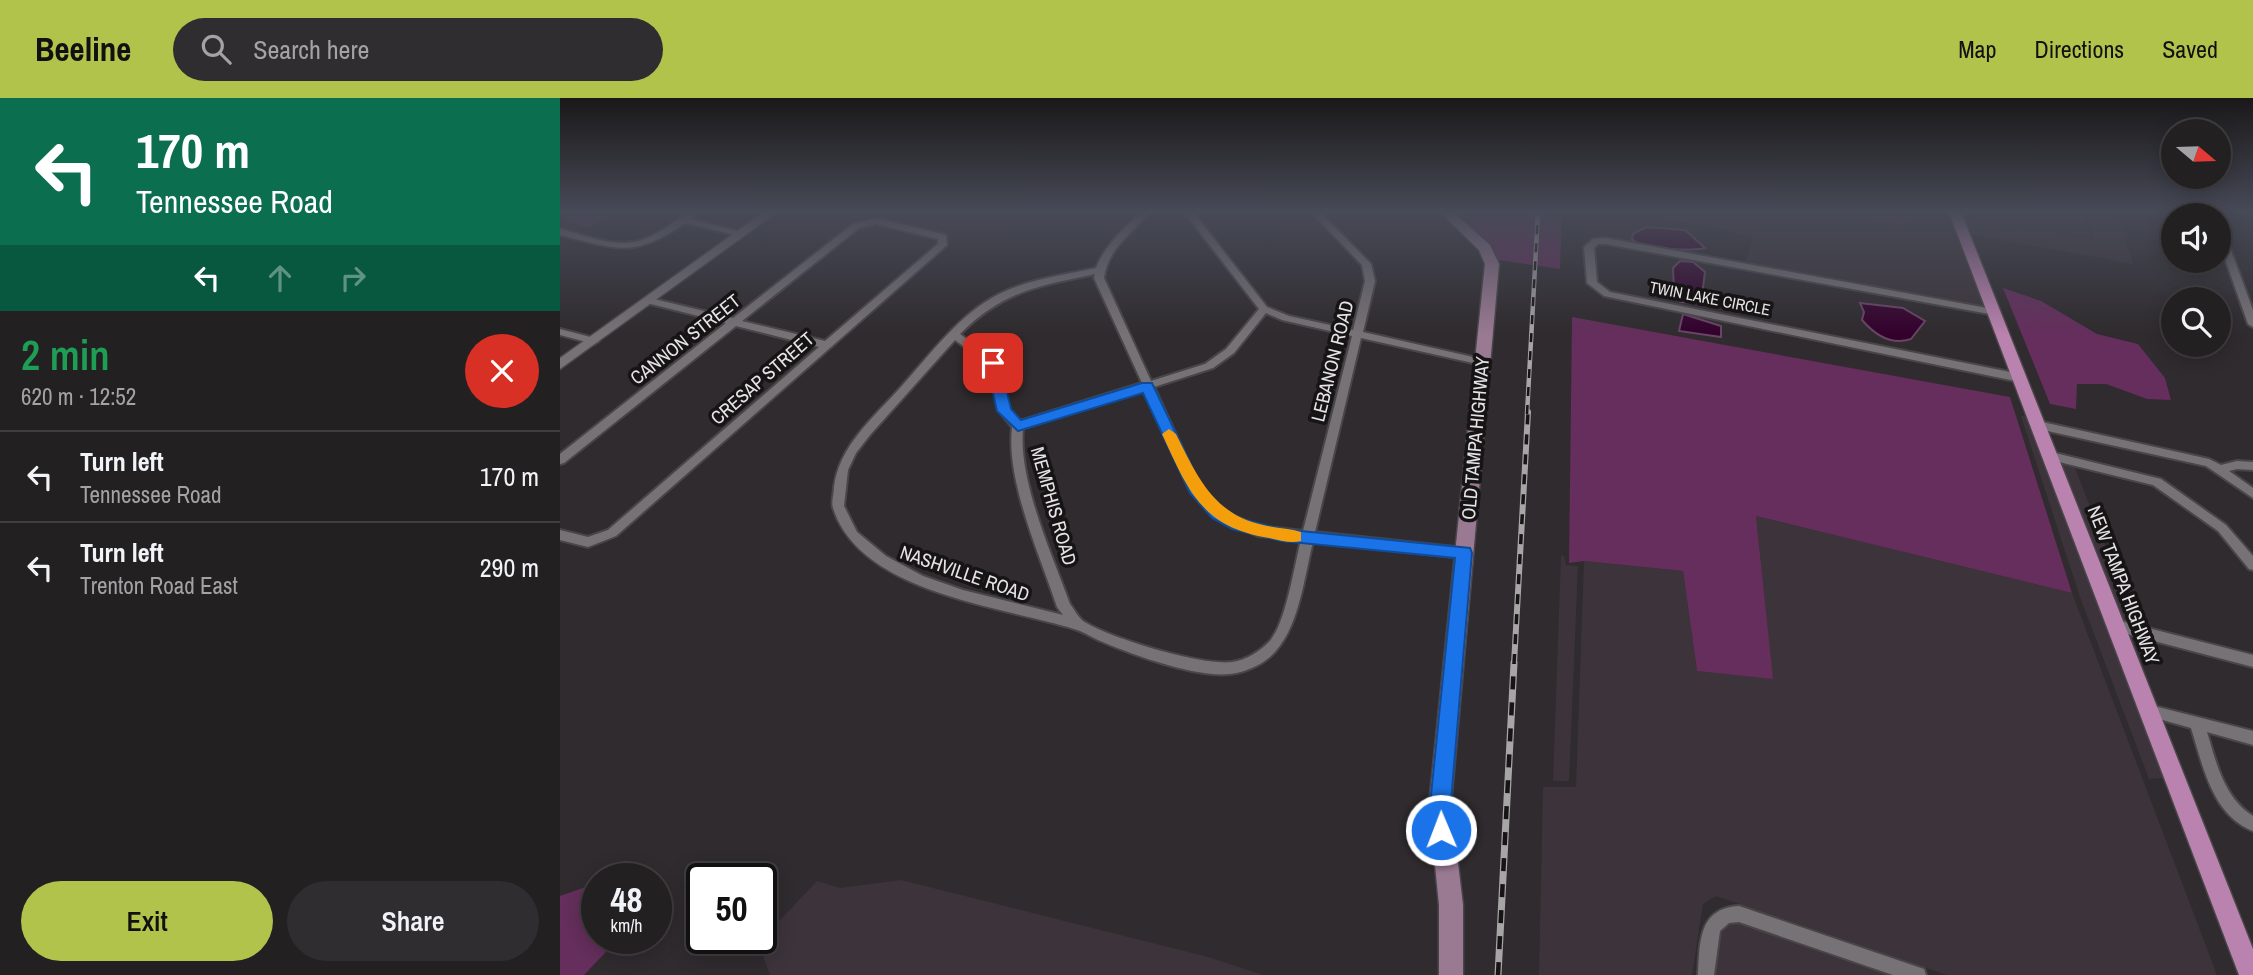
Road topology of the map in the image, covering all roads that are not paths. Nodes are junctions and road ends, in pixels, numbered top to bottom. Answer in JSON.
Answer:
{"nodes":[{"id":1,"x":714,"y":253,"type":"edge"},
{"id":2,"x":825,"y":253,"type":"edge"},
{"id":3,"x":933,"y":253,"type":"edge"},
{"id":4,"x":1108,"y":253,"type":"edge"},
{"id":5,"x":1220,"y":253,"type":"edge"},
{"id":6,"x":1353,"y":253,"type":"edge"},
{"id":7,"x":1488,"y":253,"type":"edge"},
{"id":8,"x":1589,"y":253,"type":"edge"},
{"id":9,"x":1671,"y":253,"type":"edge"},
{"id":10,"x":1971,"y":253,"type":"edge"},
{"id":11,"x":2231,"y":263,"type":"edge"},
{"id":12,"x":1099,"y":270,"type":"junction"},
{"id":13,"x":650,"y":301,"type":"junction"},
{"id":14,"x":1264,"y":309,"type":"junction"},
{"id":15,"x":1995,"y":312,"type":"junction"},
{"id":16,"x":736,"y":322,"type":"junction"},
{"id":17,"x":2253,"y":324,"type":"edge"},
{"id":18,"x":560,"y":332,"type":"edge"},
{"id":19,"x":1357,"y":334,"type":"junction"},
{"id":20,"x":956,"y":336,"type":"junction"},
{"id":21,"x":594,"y":341,"type":"junction"},
{"id":22,"x":826,"y":345,"type":"junction"},
{"id":23,"x":1482,"y":362,"type":"junction"},
{"id":24,"x":560,"y":365,"type":"edge"},
{"id":25,"x":2020,"y":378,"type":"junction"},
{"id":26,"x":1147,"y":387,"type":"junction"},
{"id":27,"x":2038,"y":425,"type":"junction"},
{"id":28,"x":1018,"y":426,"type":"junction"},
{"id":29,"x":2051,"y":456,"type":"junction"},
{"id":30,"x":560,"y":460,"type":"edge"},
{"id":31,"x":2253,"y":466,"type":"edge"},
{"id":32,"x":2219,"y":470,"type":"junction"},
{"id":33,"x":2253,"y":494,"type":"edge"},
{"id":34,"x":560,"y":535,"type":"edge"},
{"id":35,"x":1307,"y":538,"type":"junction"},
{"id":36,"x":1464,"y":553,"type":"junction"},
{"id":37,"x":2253,"y":565,"type":"edge"},
{"id":38,"x":1077,"y":623,"type":"junction"},
{"id":39,"x":2117,"y":626,"type":"junction"},
{"id":40,"x":2253,"y":661,"type":"edge"},
{"id":41,"x":2150,"y":711,"type":"junction"},
{"id":42,"x":2196,"y":722,"type":"junction"},
{"id":43,"x":2253,"y":738,"type":"edge"},
{"id":44,"x":2253,"y":824,"type":"edge"},
{"id":45,"x":1451,"y":975,"type":"edge"},
{"id":46,"x":1706,"y":975,"type":"edge"},
{"id":47,"x":1918,"y":975,"type":"edge"},
{"id":48,"x":2251,"y":975,"type":"edge"}],
"edges":[{"from":1,"to":13,"type":"street"},
{"from":2,"to":16,"type":"street","name":"CANNON STREET"},
{"from":3,"to":22,"type":"street","name":"CRESAP STREET"},
{"from":4,"to":12,"type":"street"},
{"from":5,"to":14,"type":"street"},
{"from":6,"to":19,"type":"street","name":"LEBANON ROAD"},
{"from":7,"to":23,"type":"main road","name":"OLD TAMPA HIGHWAY"},
{"from":8,"to":25,"type":"street","name":"TWIN LAKE CIRCLE"},
{"from":9,"to":15,"type":"street","name":"TWIN LAKE CIRCLE"},
{"from":10,"to":15,"type":"main road","name":"NEW TAMPA HIGHWAY"},
{"from":11,"to":17,"type":"street"},
{"from":12,"to":20,"type":"street","name":"NASHVILLE ROAD"},
{"from":12,"to":26,"type":"street"},
{"from":13,"to":16,"type":"street"},
{"from":13,"to":21,"type":"street"},
{"from":14,"to":19,"type":"street"},
{"from":14,"to":26,"type":"street"},
{"from":15,"to":25,"type":"main road","name":"NEW TAMPA HIGHWAY"},
{"from":16,"to":22,"type":"street"},
{"from":16,"to":30,"type":"street","name":"CANNON STREET"},
{"from":18,"to":21,"type":"street"},
{"from":19,"to":23,"type":"street"},
{"from":19,"to":35,"type":"street","name":"LEBANON ROAD"},
{"from":20,"to":28,"type":"street","name":"MEMPHIS ROAD"},
{"from":20,"to":38,"type":"street","name":"NASHVILLE ROAD"},
{"from":21,"to":24,"type":"street"},
{"from":22,"to":34,"type":"street","name":"CRESAP STREET"},
{"from":23,"to":36,"type":"main road","name":"OLD TAMPA HIGHWAY"},
{"from":25,"to":27,"type":"main road","name":"NEW TAMPA HIGHWAY"},
{"from":26,"to":28,"type":"street"},
{"from":26,"to":35,"type":"street"},
{"from":27,"to":29,"type":"main road","name":"NEW TAMPA HIGHWAY"},
{"from":27,"to":32,"type":"street"},
{"from":28,"to":38,"type":"street","name":"MEMPHIS ROAD"},
{"from":29,"to":37,"type":"street"},
{"from":29,"to":39,"type":"main road","name":"NEW TAMPA HIGHWAY"},
{"from":31,"to":32,"type":"street"},
{"from":32,"to":33,"type":"street"},
{"from":35,"to":36,"type":"street"},
{"from":35,"to":38,"type":"street","name":"NASHVILLE ROAD"},
{"from":36,"to":45,"type":"main road","name":"OLD TAMPA HIGHWAY"},
{"from":39,"to":40,"type":"street"},
{"from":39,"to":41,"type":"main road","name":"NEW TAMPA HIGHWAY"},
{"from":41,"to":42,"type":"street"},
{"from":41,"to":48,"type":"main road","name":"NEW TAMPA HIGHWAY"},
{"from":42,"to":43,"type":"street"},
{"from":42,"to":44,"type":"street"},
{"from":46,"to":47,"type":"street"}]}
